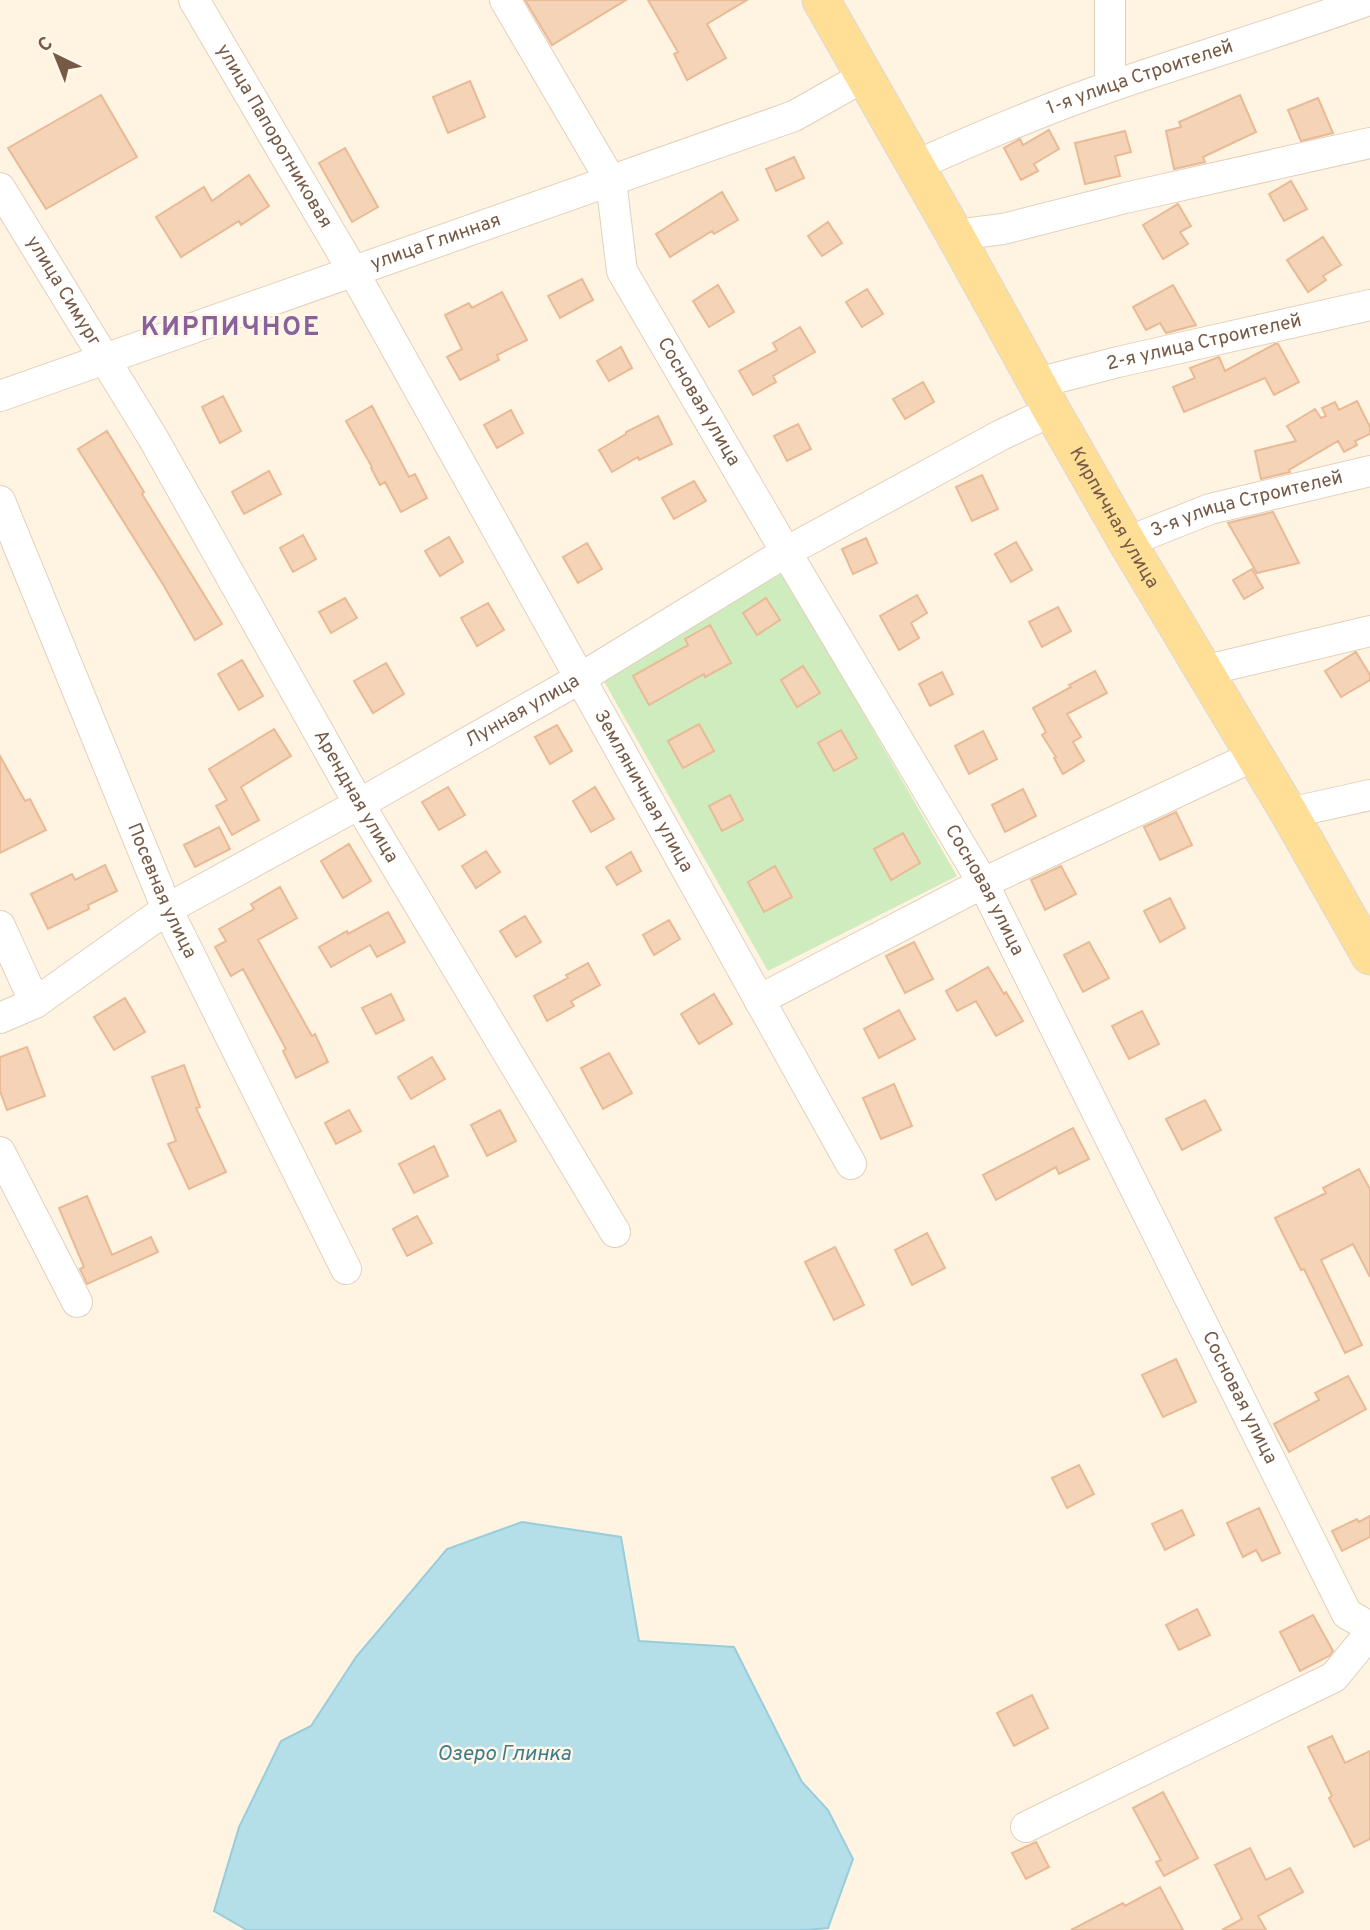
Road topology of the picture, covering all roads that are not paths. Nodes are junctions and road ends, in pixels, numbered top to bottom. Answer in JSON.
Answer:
{"nodes":[{"id":1,"x":194,"y":0,"type":"edge"},
{"id":2,"x":505,"y":0,"type":"edge"},
{"id":3,"x":821,"y":0,"type":"edge"},
{"id":4,"x":1110,"y":0,"type":"edge"},
{"id":5,"x":1369,"y":0,"type":"edge"},
{"id":6,"x":865,"y":76,"type":"junction"},
{"id":7,"x":1110,"y":86,"type":"junction"},
{"id":8,"x":1370,"y":143,"type":"edge"},
{"id":9,"x":915,"y":166,"type":"junction"},
{"id":10,"x":611,"y":181,"type":"junction"},
{"id":11,"x":0,"y":188,"type":"edge"},
{"id":12,"x":955,"y":235,"type":"junction"},
{"id":13,"x":354,"y":271,"type":"junction"},
{"id":14,"x":1370,"y":305,"type":"edge"},
{"id":15,"x":103,"y":359,"type":"junction"},
{"id":16,"x":0,"y":396,"type":"edge"},
{"id":17,"x":1044,"y":397,"type":"junction"},
{"id":18,"x":1370,"y":471,"type":"edge"},
{"id":19,"x":0,"y":501,"type":"edge"},
{"id":20,"x":1127,"y":542,"type":"junction"},
{"id":21,"x":786,"y":552,"type":"junction"},
{"id":22,"x":1370,"y":631,"type":"edge"},
{"id":23,"x":1203,"y":671,"type":"junction"},
{"id":24,"x":579,"y":678,"type":"junction"},
{"id":25,"x":1254,"y":756,"type":"junction"},
{"id":26,"x":1370,"y":796,"type":"edge"},
{"id":27,"x":359,"y":804,"type":"junction"},
{"id":28,"x":1289,"y":813,"type":"junction"},
{"id":29,"x":984,"y":883,"type":"junction"},
{"id":30,"x":167,"y":909,"type":"junction"},
{"id":31,"x":0,"y":926,"type":"edge"},
{"id":32,"x":1370,"y":957,"type":"edge"},
{"id":33,"x":759,"y":1000,"type":"junction"},
{"id":34,"x":35,"y":1003,"type":"junction"},
{"id":35,"x":0,"y":1018,"type":"edge"},
{"id":36,"x":0,"y":1152,"type":"edge"},
{"id":37,"x":851,"y":1164,"type":"dead end"},
{"id":38,"x":615,"y":1232,"type":"dead end"},
{"id":39,"x":346,"y":1269,"type":"dead end"},
{"id":40,"x":78,"y":1302,"type":"dead end"},
{"id":41,"x":1362,"y":1625,"type":"edge"},
{"id":42,"x":1026,"y":1827,"type":"dead end"}],
"edges":[{"from":1,"to":13,"type":"street","name":"улица Папоротниковая"},
{"from":2,"to":10,"type":"street"},
{"from":3,"to":6,"type":"main road","name":"Кирпичная улица"},
{"from":4,"to":7,"type":"street"},
{"from":5,"to":7,"type":"street","name":"1-я улица Строителей"},
{"from":6,"to":9,"type":"main road","name":"Кирпичная улица"},
{"from":6,"to":10,"type":"street","name":"улица Глинная"},
{"from":7,"to":9,"type":"street","name":"1-я улица Строителей"},
{"from":8,"to":12,"type":"street"},
{"from":9,"to":12,"type":"main road","name":"Кирпичная улица"},
{"from":10,"to":13,"type":"street","name":"улица Глинная"},
{"from":10,"to":21,"type":"street","name":"Сосновая улица"},
{"from":11,"to":15,"type":"street","name":"улица Симург"},
{"from":12,"to":17,"type":"main road","name":"Кирпичная улица"},
{"from":13,"to":15,"type":"street","name":"улица Глинная"},
{"from":13,"to":24,"type":"street","name":"Земляничная улица"},
{"from":14,"to":17,"type":"street","name":"2-я улица Строителей"},
{"from":15,"to":16,"type":"street","name":"улица Глинная"},
{"from":15,"to":27,"type":"street","name":"Арендная улица"},
{"from":17,"to":20,"type":"main road","name":"Кирпичная улица"},
{"from":17,"to":21,"type":"street","name":"Лунная улица"},
{"from":18,"to":20,"type":"street","name":"3-я улица Строителей"},
{"from":19,"to":30,"type":"street","name":"Посевная улица"},
{"from":20,"to":23,"type":"main road","name":"Кирпичная улица"},
{"from":21,"to":24,"type":"street","name":"Лунная улица"},
{"from":21,"to":29,"type":"street","name":"Сосновая улица"},
{"from":22,"to":23,"type":"street"},
{"from":23,"to":25,"type":"main road","name":"Кирпичная улица"},
{"from":24,"to":27,"type":"street","name":"Лунная улица"},
{"from":24,"to":33,"type":"street","name":"Земляничная улица"},
{"from":25,"to":28,"type":"main road","name":"Кирпичная улица"},
{"from":25,"to":29,"type":"street"},
{"from":26,"to":28,"type":"street"},
{"from":27,"to":30,"type":"street","name":"Лунная улица"},
{"from":27,"to":38,"type":"street","name":"Арендная улица"},
{"from":28,"to":32,"type":"main road","name":"Кирпичная улица"},
{"from":29,"to":33,"type":"street"},
{"from":29,"to":41,"type":"street","name":"Сосновая улица"},
{"from":30,"to":34,"type":"street","name":"Лунная улица"},
{"from":30,"to":39,"type":"street","name":"Посевная улица"},
{"from":31,"to":34,"type":"street"},
{"from":33,"to":37,"type":"street","name":"Земляничная улица"},
{"from":34,"to":35,"type":"street","name":"Лунная улица"},
{"from":36,"to":40,"type":"street"},
{"from":41,"to":42,"type":"street"}]}
